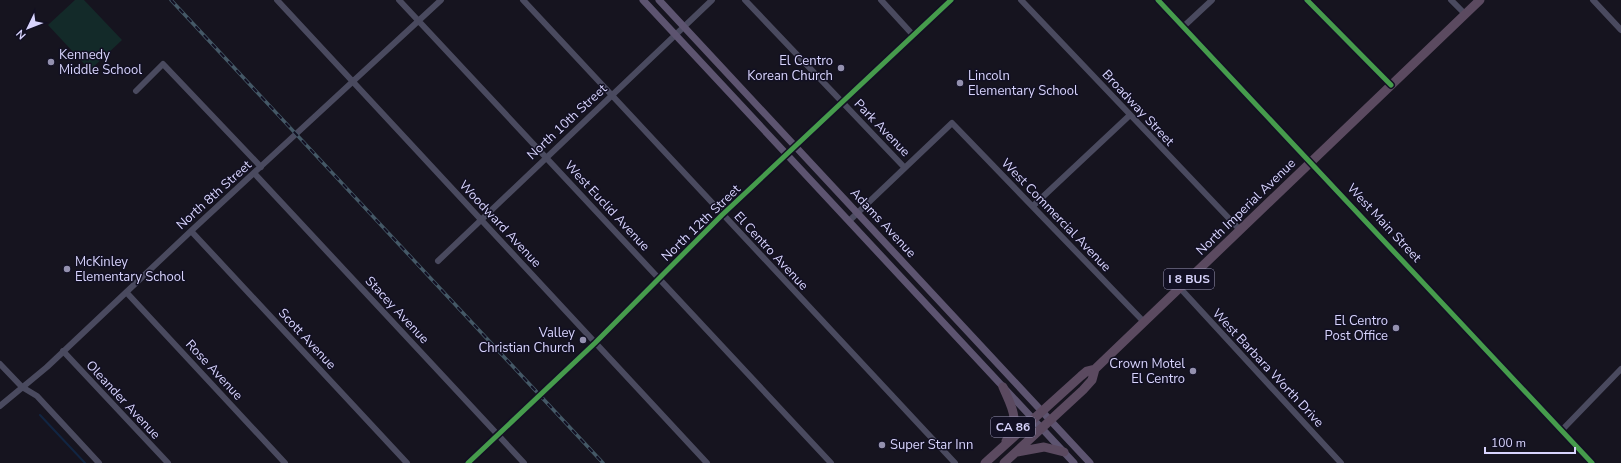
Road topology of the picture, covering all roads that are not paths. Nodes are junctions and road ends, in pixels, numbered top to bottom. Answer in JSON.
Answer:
{"nodes":[{"id":1,"x":277,"y":0,"type":"edge"},
{"id":2,"x":400,"y":0,"type":"edge"},
{"id":3,"x":441,"y":0,"type":"edge"},
{"id":4,"x":523,"y":0,"type":"edge"},
{"id":5,"x":643,"y":0,"type":"edge"},
{"id":6,"x":659,"y":0,"type":"edge"},
{"id":7,"x":712,"y":0,"type":"edge"},
{"id":8,"x":745,"y":0,"type":"edge"},
{"id":9,"x":881,"y":0,"type":"edge"},
{"id":10,"x":951,"y":0,"type":"edge"},
{"id":11,"x":1021,"y":0,"type":"edge"},
{"id":12,"x":1158,"y":0,"type":"edge"},
{"id":13,"x":1212,"y":0,"type":"edge"},
{"id":14,"x":1308,"y":0,"type":"edge"},
{"id":15,"x":1452,"y":0,"type":"edge"},
{"id":16,"x":1480,"y":0,"type":"edge"},
{"id":17,"x":1593,"y":0,"type":"edge"},
{"id":18,"x":1465,"y":14,"type":"junction"},
{"id":19,"x":418,"y":21,"type":"junction"},
{"id":20,"x":1183,"y":27,"type":"junction"},
{"id":21,"x":684,"y":28,"type":"junction"},
{"id":22,"x":1621,"y":30,"type":"edge"},
{"id":23,"x":676,"y":35,"type":"junction"},
{"id":24,"x":913,"y":35,"type":"junction"},
{"id":25,"x":352,"y":82,"type":"junction"},
{"id":26,"x":1391,"y":85,"type":"junction"},
{"id":27,"x":136,"y":91,"type":"dead end"},
{"id":28,"x":612,"y":95,"type":"junction"},
{"id":29,"x":842,"y":103,"type":"junction"},
{"id":30,"x":1130,"y":115,"type":"junction"},
{"id":31,"x":796,"y":148,"type":"junction"},
{"id":32,"x":547,"y":156,"type":"junction"},
{"id":33,"x":787,"y":156,"type":"junction"},
{"id":34,"x":1311,"y":162,"type":"junction"},
{"id":35,"x":261,"y":167,"type":"junction"},
{"id":36,"x":904,"y":168,"type":"junction"},
{"id":37,"x":254,"y":173,"type":"junction"},
{"id":38,"x":1033,"y":206,"type":"junction"},
{"id":39,"x":857,"y":213,"type":"junction"},
{"id":40,"x":722,"y":215,"type":"junction"},
{"id":41,"x":482,"y":220,"type":"junction"},
{"id":42,"x":849,"y":221,"type":"junction"},
{"id":43,"x":1240,"y":230,"type":"junction"},
{"id":44,"x":190,"y":231,"type":"junction"},
{"id":45,"x":438,"y":261,"type":"dead end"},
{"id":46,"x":660,"y":279,"type":"junction"},
{"id":47,"x":1180,"y":288,"type":"junction"},
{"id":48,"x":126,"y":293,"type":"junction"},
{"id":49,"x":1144,"y":322,"type":"junction"},
{"id":50,"x":595,"y":343,"type":"junction"},
{"id":51,"x":63,"y":351,"type":"junction"},
{"id":52,"x":0,"y":364,"type":"edge"},
{"id":53,"x":1095,"y":369,"type":"junction"},
{"id":54,"x":1621,"y":369,"type":"edge"},
{"id":55,"x":22,"y":387,"type":"junction"},
{"id":56,"x":1003,"y":387,"type":"junction"},
{"id":57,"x":0,"y":406,"type":"edge"},
{"id":58,"x":1043,"y":410,"type":"junction"},
{"id":59,"x":1034,"y":419,"type":"junction"},
{"id":60,"x":1051,"y":420,"type":"junction"},
{"id":61,"x":1042,"y":428,"type":"junction"},
{"id":62,"x":1562,"y":430,"type":"junction"},
{"id":63,"x":498,"y":435,"type":"junction"},
{"id":64,"x":1015,"y":452,"type":"junction"},
{"id":65,"x":1064,"y":452,"type":"junction"},
{"id":66,"x":987,"y":462,"type":"edge"},
{"id":67,"x":99,"y":463,"type":"edge"},
{"id":68,"x":168,"y":463,"type":"edge"},
{"id":69,"x":285,"y":463,"type":"edge"},
{"id":70,"x":407,"y":463,"type":"edge"},
{"id":71,"x":468,"y":463,"type":"edge"},
{"id":72,"x":524,"y":463,"type":"edge"},
{"id":73,"x":707,"y":463,"type":"edge"},
{"id":74,"x":831,"y":463,"type":"edge"},
{"id":75,"x":955,"y":463,"type":"edge"},
{"id":76,"x":1004,"y":463,"type":"edge"},
{"id":77,"x":1074,"y":463,"type":"edge"},
{"id":78,"x":1090,"y":463,"type":"edge"},
{"id":79,"x":1341,"y":463,"type":"edge"},
{"id":80,"x":1592,"y":463,"type":"edge"}],
"edges":[{"from":1,"to":25,"type":"street","name":"Woodward Avenue"},
{"from":2,"to":19,"type":"street","name":"West Euclid Avenue"},
{"from":3,"to":19,"type":"street","name":"North 8th Street"},
{"from":4,"to":28,"type":"street","name":"El Centro Avenue"},
{"from":5,"to":23,"type":"main road","name":"Adams Avenue"},
{"from":6,"to":21,"type":"main road","name":"Adams Avenue"},
{"from":7,"to":21,"type":"street","name":"North 10th Street"},
{"from":8,"to":29,"type":"street","name":"Park Avenue"},
{"from":9,"to":24,"type":"street"},
{"from":10,"to":24,"type":"street","name":"North 12th Street"},
{"from":11,"to":30,"type":"street","name":"Broadway Street"},
{"from":12,"to":20,"type":"street","name":"West Main Street"},
{"from":13,"to":20,"type":"street"},
{"from":14,"to":26,"type":"street"},
{"from":15,"to":18,"type":"street"},
{"from":16,"to":18,"type":"highway","number":"I 8 BUS"},
{"from":17,"to":22,"type":"street"},
{"from":18,"to":26,"type":"highway","number":"I 8 BUS"},
{"from":19,"to":25,"type":"street","name":"North 8th Street"},
{"from":19,"to":32,"type":"street","name":"West Euclid Avenue"},
{"from":20,"to":34,"type":"street","name":"West Main Street"},
{"from":21,"to":23,"type":"street","name":"North 10th Street"},
{"from":21,"to":31,"type":"main road","name":"Adams Avenue"},
{"from":23,"to":28,"type":"street","name":"North 10th Street"},
{"from":23,"to":33,"type":"main road","name":"Adams Avenue"},
{"from":24,"to":29,"type":"street","name":"North 12th Street"},
{"from":25,"to":35,"type":"street","name":"North 8th Street"},
{"from":25,"to":41,"type":"street","name":"Woodward Avenue"},
{"from":26,"to":34,"type":"highway","number":"I 8 BUS"},
{"from":27,"to":35,"type":"street"},
{"from":28,"to":32,"type":"street","name":"North 10th Street"},
{"from":28,"to":40,"type":"street","name":"El Centro Avenue"},
{"from":29,"to":31,"type":"street","name":"North 12th Street"},
{"from":29,"to":36,"type":"street","name":"Park Avenue"},
{"from":30,"to":38,"type":"street"},
{"from":30,"to":43,"type":"street","name":"Broadway Street"},
{"from":31,"to":33,"type":"street","name":"North 12th Street"},
{"from":31,"to":39,"type":"main road","name":"Adams Avenue"},
{"from":32,"to":41,"type":"street","name":"North 10th Street"},
{"from":32,"to":46,"type":"street","name":"West Euclid Avenue"},
{"from":33,"to":40,"type":"street","name":"North 12th Street"},
{"from":33,"to":42,"type":"main road","name":"Adams Avenue"},
{"from":34,"to":43,"type":"highway","name":"North Imperial Avenue","number":"I 8 BUS"},
{"from":34,"to":62,"type":"street","name":"West Main Street"},
{"from":35,"to":37,"type":"street","name":"North 8th Street"},
{"from":36,"to":38,"type":"street","name":"West Commercial Avenue"},
{"from":36,"to":39,"type":"street"},
{"from":37,"to":44,"type":"street","name":"North 8th Street"},
{"from":37,"to":63,"type":"street","name":"Stacey Avenue"},
{"from":38,"to":49,"type":"street","name":"West Commercial Avenue"},
{"from":39,"to":42,"type":"street"},
{"from":39,"to":58,"type":"main road","name":"Adams Avenue"},
{"from":40,"to":46,"type":"street","name":"North 12th Street"},
{"from":40,"to":75,"type":"street","name":"El Centro Avenue"},
{"from":41,"to":45,"type":"street","name":"North 10th Street"},
{"from":41,"to":50,"type":"street","name":"Woodward Avenue"},
{"from":42,"to":56,"type":"main road","name":"Adams Avenue"},
{"from":43,"to":47,"type":"highway","name":"North Imperial Avenue","number":"I 8 BUS"},
{"from":44,"to":48,"type":"street","name":"North 8th Street"},
{"from":44,"to":70,"type":"street","name":"Scott Avenue"},
{"from":46,"to":50,"type":"street","name":"North 12th Street"},
{"from":46,"to":74,"type":"street","name":"West Euclid Avenue"},
{"from":47,"to":49,"type":"highway","name":"North Imperial Avenue","number":"I 8 BUS"},
{"from":47,"to":79,"type":"street","name":"West Barbara Worth Drive"},
{"from":48,"to":51,"type":"street","name":"North 8th Street"},
{"from":48,"to":69,"type":"street","name":"Rose Avenue"},
{"from":49,"to":53,"type":"highway","name":"North Imperial Avenue","number":"I 8 BUS"},
{"from":50,"to":63,"type":"street","name":"North 12th Street"},
{"from":50,"to":73,"type":"street","name":"Woodward Avenue"},
{"from":51,"to":55,"type":"street","name":"North 8th Street"},
{"from":51,"to":68,"type":"street","name":"Oleander Avenue"},
{"from":52,"to":55,"type":"street"},
{"from":53,"to":58,"type":"highway","name":"North Imperial Avenue","number":"I 8 BUS"},
{"from":53,"to":60,"type":"highway","name":"North Imperial Avenue","number":"I 8 BUS"},
{"from":54,"to":62,"type":"street"},
{"from":55,"to":57,"type":"street","name":"North 8th Street"},
{"from":55,"to":67,"type":"street"},
{"from":56,"to":59,"type":"main road","name":"Adams Avenue"},
{"from":56,"to":66,"type":"highway","number":"CA 86"},
{"from":58,"to":59,"type":"highway","name":"North Imperial Avenue"},
{"from":58,"to":60,"type":"main road","name":"Adams Avenue","number":"CA 86"},
{"from":59,"to":61,"type":"main road","name":"Adams Avenue"},
{"from":59,"to":66,"type":"highway","name":"North Imperial Avenue"},
{"from":60,"to":61,"type":"highway","name":"North Imperial Avenue","number":"I 8 BUS"},
{"from":60,"to":78,"type":"main road","name":"Adams Avenue"},
{"from":61,"to":64,"type":"highway","name":"North Imperial Avenue","number":"CA 86"},
{"from":61,"to":65,"type":"main road","name":"Adams Avenue"},
{"from":62,"to":80,"type":"street","name":"West Main Street"},
{"from":63,"to":71,"type":"street","name":"North 12th Street"},
{"from":63,"to":72,"type":"street","name":"Stacey Avenue"},
{"from":64,"to":65,"type":"highway"},
{"from":64,"to":76,"type":"highway","name":"North Imperial Avenue","number":"CA 86"},
{"from":65,"to":77,"type":"main road","name":"Adams Avenue"}]}
